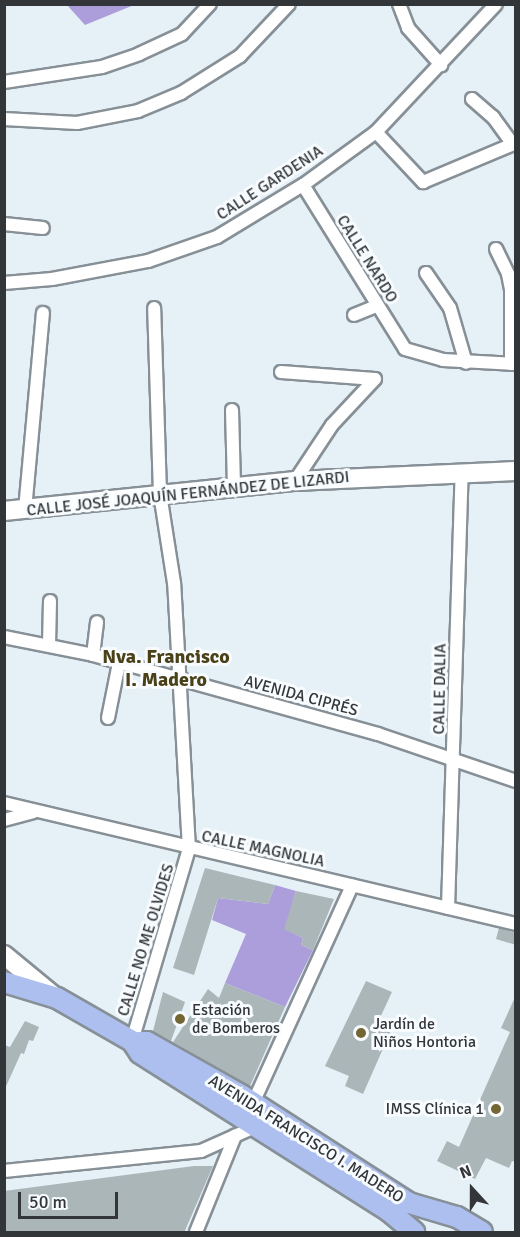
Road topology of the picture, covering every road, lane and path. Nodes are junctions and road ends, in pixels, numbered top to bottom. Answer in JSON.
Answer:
{"nodes":[{"id":1,"x":210,"y":4,"type":"edge"},
{"id":2,"x":289,"y":4,"type":"edge"},
{"id":3,"x":399,"y":4,"type":"edge"},
{"id":4,"x":496,"y":4,"type":"edge"},
{"id":5,"x":441,"y":65,"type":"junction"},
{"id":6,"x":4,"y":82,"type":"edge"},
{"id":7,"x":472,"y":99,"type":"dead end"},
{"id":8,"x":4,"y":119,"type":"edge"},
{"id":9,"x":376,"y":132,"type":"junction"},
{"id":10,"x":514,"y":144,"type":"edge"},
{"id":11,"x":303,"y":185,"type":"junction"},
{"id":12,"x":4,"y":224,"type":"edge"},
{"id":13,"x":43,"y":228,"type":"dead end"},
{"id":14,"x":496,"y":249,"type":"dead end"},
{"id":15,"x":426,"y":273,"type":"dead end"},
{"id":16,"x":4,"y":283,"type":"edge"},
{"id":17,"x":376,"y":306,"type":"junction"},
{"id":18,"x":154,"y":308,"type":"dead end"},
{"id":19,"x":43,"y":313,"type":"dead end"},
{"id":20,"x":354,"y":315,"type":"dead end"},
{"id":21,"x":466,"y":363,"type":"junction"},
{"id":22,"x":513,"y":364,"type":"edge"},
{"id":23,"x":281,"y":372,"type":"dead end"},
{"id":24,"x":232,"y":411,"type":"dead end"},
{"id":25,"x":462,"y":471,"type":"junction"},
{"id":26,"x":516,"y":471,"type":"edge"},
{"id":27,"x":295,"y":481,"type":"junction"},
{"id":28,"x":234,"y":486,"type":"junction"},
{"id":29,"x":160,"y":494,"type":"junction"},
{"id":30,"x":25,"y":510,"type":"junction"},
{"id":31,"x":4,"y":511,"type":"edge"},
{"id":32,"x":50,"y":602,"type":"dead end"},
{"id":33,"x":98,"y":622,"type":"dead end"},
{"id":34,"x":4,"y":637,"type":"edge"},
{"id":35,"x":49,"y":645,"type":"junction"},
{"id":36,"x":93,"y":655,"type":"junction"},
{"id":37,"x":119,"y":663,"type":"junction"},
{"id":38,"x":179,"y":679,"type":"junction"},
{"id":39,"x":108,"y":718,"type":"dead end"},
{"id":40,"x":454,"y":759,"type":"junction"},
{"id":41,"x":516,"y":781,"type":"edge"},
{"id":42,"x":4,"y":803,"type":"edge"},
{"id":43,"x":34,"y":812,"type":"junction"},
{"id":44,"x":4,"y":820,"type":"edge"},
{"id":45,"x":189,"y":849,"type":"junction"},
{"id":46,"x":352,"y":886,"type":"junction"},
{"id":47,"x":448,"y":908,"type":"junction"},
{"id":48,"x":516,"y":924,"type":"edge"},
{"id":49,"x":4,"y":955,"type":"edge"},
{"id":50,"x":4,"y":982,"type":"edge"},
{"id":51,"x":57,"y":998,"type":"junction"},
{"id":52,"x":132,"y":1041,"type":"junction"},
{"id":53,"x":242,"y":1103,"type":"junction"},
{"id":54,"x":280,"y":1120,"type":"junction"},
{"id":55,"x":254,"y":1127,"type":"junction"},
{"id":56,"x":236,"y":1135,"type":"junction"},
{"id":57,"x":4,"y":1171,"type":"edge"},
{"id":58,"x":420,"y":1208,"type":"junction"},
{"id":59,"x":409,"y":1230,"type":"edge"},
{"id":60,"x":196,"y":1233,"type":"edge"},
{"id":61,"x":483,"y":1233,"type":"edge"}],
"edges":[{"from":1,"to":6,"type":"street"},
{"from":2,"to":8,"type":"street"},
{"from":3,"to":5,"type":"street"},
{"from":4,"to":5,"type":"street","name":"CALLE GARDENIA"},
{"from":5,"to":9,"type":"street","name":"CALLE GARDENIA"},
{"from":7,"to":10,"type":"street"},
{"from":9,"to":10,"type":"street"},
{"from":9,"to":11,"type":"street","name":"CALLE GARDENIA"},
{"from":11,"to":16,"type":"street","name":"CALLE GARDENIA"},
{"from":11,"to":17,"type":"street","name":"CALLE NARDO"},
{"from":12,"to":13,"type":"street"},
{"from":14,"to":22,"type":"street"},
{"from":15,"to":21,"type":"street"},
{"from":17,"to":20,"type":"street"},
{"from":17,"to":21,"type":"street","name":"CALLE NARDO"},
{"from":18,"to":29,"type":"street","name":"CALLE NO ME OLVIDES"},
{"from":19,"to":30,"type":"street"},
{"from":21,"to":22,"type":"street"},
{"from":23,"to":27,"type":"street"},
{"from":24,"to":28,"type":"street"},
{"from":25,"to":26,"type":"street","name":"CALLE JOSÉ JOAQUÍN FERNÁNDEZ DE LIZARDI"},
{"from":25,"to":27,"type":"street","name":"CALLE JOSÉ JOAQUÍN FERNÁNDEZ DE LIZARDI"},
{"from":25,"to":40,"type":"street","name":"CALLE DALIA"},
{"from":27,"to":28,"type":"street","name":"CALLE JOSÉ JOAQUÍN FERNÁNDEZ DE LIZARDI"},
{"from":28,"to":29,"type":"street","name":"CALLE JOSÉ JOAQUÍN FERNÁNDEZ DE LIZARDI"},
{"from":29,"to":30,"type":"street","name":"CALLE JOSÉ JOAQUÍN FERNÁNDEZ DE LIZARDI"},
{"from":29,"to":38,"type":"street","name":"CALLE NO ME OLVIDES"},
{"from":30,"to":31,"type":"street","name":"CALLE JOSÉ JOAQUÍN FERNÁNDEZ DE LIZARDI"},
{"from":32,"to":35,"type":"street"},
{"from":33,"to":36,"type":"street"},
{"from":34,"to":35,"type":"street","name":"AVENIDA CIPRÉS"},
{"from":35,"to":36,"type":"street","name":"AVENIDA CIPRÉS"},
{"from":36,"to":37,"type":"street","name":"AVENIDA CIPRÉS"},
{"from":37,"to":38,"type":"street","name":"AVENIDA CIPRÉS"},
{"from":37,"to":39,"type":"street"},
{"from":38,"to":40,"type":"street","name":"AVENIDA CIPRÉS"},
{"from":38,"to":45,"type":"street","name":"CALLE NO ME OLVIDES"},
{"from":40,"to":41,"type":"street","name":"AVENIDA CIPRÉS"},
{"from":40,"to":47,"type":"street","name":"CALLE DALIA"},
{"from":42,"to":43,"type":"street","name":"CALLE MAGNOLIA"},
{"from":43,"to":44,"type":"street"},
{"from":43,"to":45,"type":"street","name":"CALLE MAGNOLIA"},
{"from":45,"to":46,"type":"street","name":"CALLE MAGNOLIA"},
{"from":45,"to":52,"type":"street","name":"CALLE NO ME OLVIDES"},
{"from":46,"to":47,"type":"street","name":"CALLE MAGNOLIA"},
{"from":46,"to":53,"type":"street"},
{"from":47,"to":48,"type":"street","name":"CALLE MAGNOLIA"},
{"from":49,"to":51,"type":"street"},
{"from":50,"to":51,"type":"main road","name":"AVENIDA FRANCISCO I. MADERO"},
{"from":51,"to":52,"type":"main road","name":"AVENIDA FRANCISCO I. MADERO"},
{"from":52,"to":53,"type":"main road","name":"AVENIDA FRANCISCO I. MADERO"},
{"from":53,"to":54,"type":"main road","name":"AVENIDA FRANCISCO I. MADERO"},
{"from":53,"to":55,"type":"main road","name":"AVENIDA FRANCISCO I. MADERO"},
{"from":54,"to":55,"type":"street"},
{"from":54,"to":58,"type":"main road","name":"AVENIDA FRANCISCO I. MADERO"},
{"from":55,"to":56,"type":"street"},
{"from":55,"to":59,"type":"main road","name":"AVENIDA FRANCISCO I. MADERO"},
{"from":56,"to":57,"type":"street"},
{"from":56,"to":60,"type":"street"},
{"from":58,"to":59,"type":"street"},
{"from":58,"to":61,"type":"main road","name":"AVENIDA FRANCISCO I. MADERO"}]}
